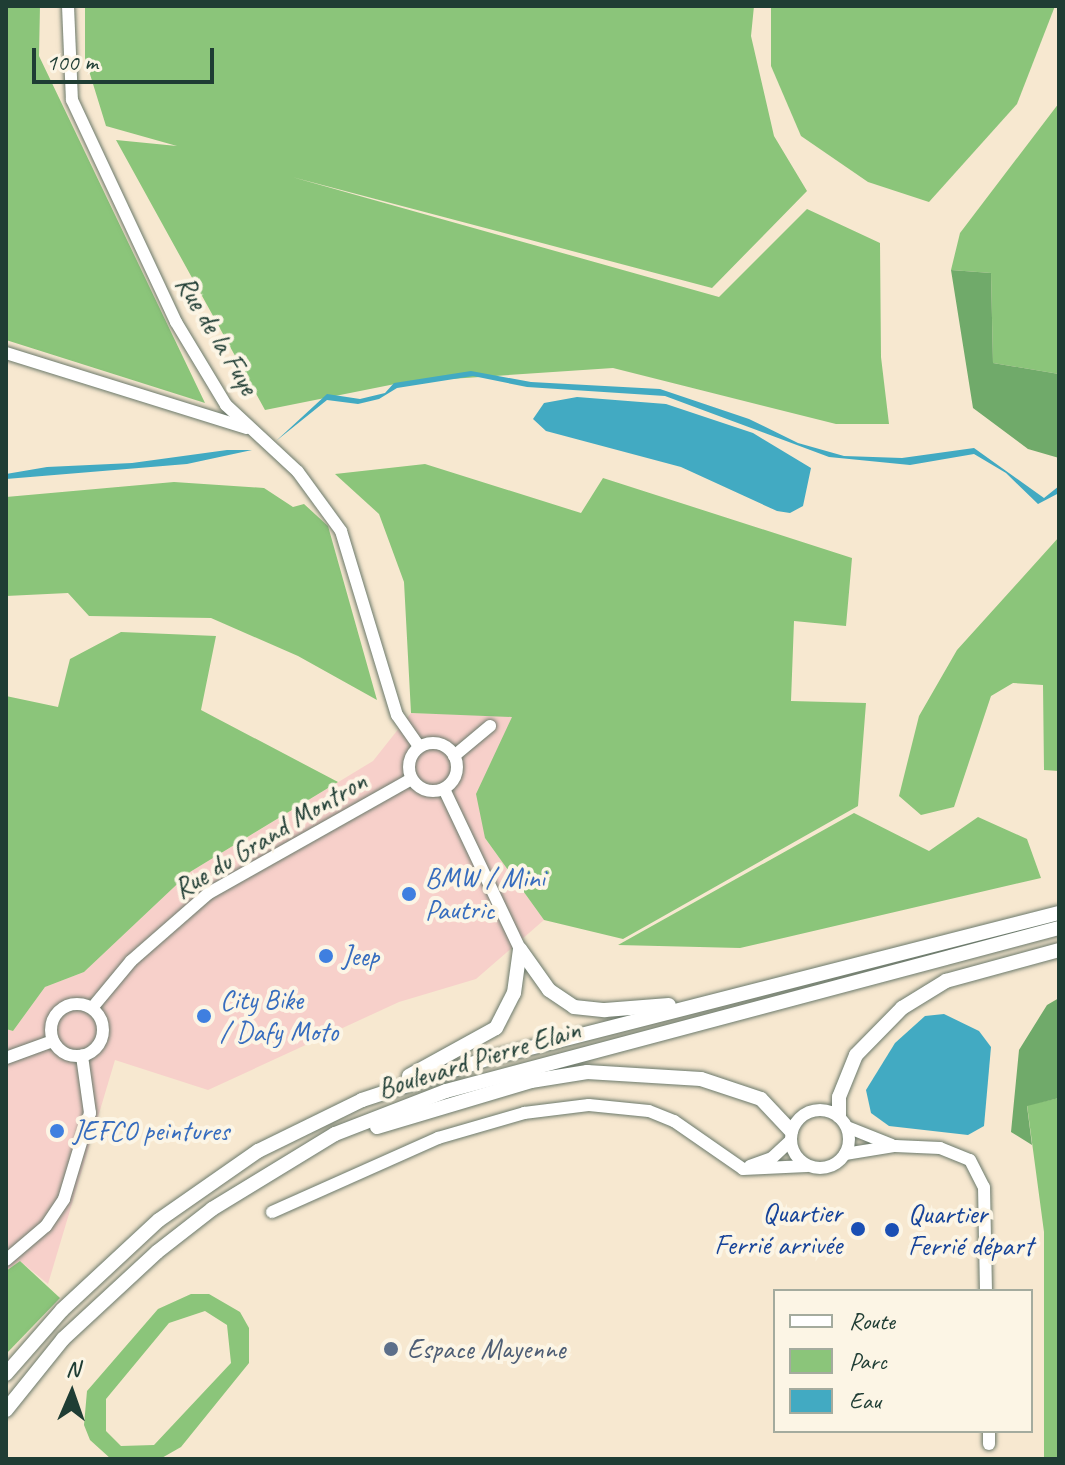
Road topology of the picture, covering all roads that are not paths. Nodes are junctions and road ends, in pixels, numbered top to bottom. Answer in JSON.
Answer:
{"nodes":[{"id":1,"x":68,"y":6,"type":"edge"},
{"id":2,"x":6,"y":353,"type":"edge"},
{"id":3,"x":254,"y":431,"type":"junction"},
{"id":4,"x":490,"y":726,"type":"dead end"},
{"id":5,"x":419,"y":746,"type":"junction"},
{"id":6,"x":454,"y":756,"type":"junction"},
{"id":7,"x":411,"y":779,"type":"junction"},
{"id":8,"x":444,"y":789,"type":"junction"},
{"id":9,"x":1059,"y":913,"type":"edge"},
{"id":10,"x":1059,"y":928,"type":"edge"},
{"id":11,"x":520,"y":949,"type":"junction"},
{"id":12,"x":1059,"y":950,"type":"edge"},
{"id":13,"x":711,"y":1002,"type":"junction"},
{"id":14,"x":92,"y":1008,"type":"junction"},
{"id":15,"x":53,"y":1041,"type":"junction"},
{"id":16,"x":82,"y":1056,"type":"junction"},
{"id":17,"x":6,"y":1058,"type":"edge"},
{"id":18,"x":362,"y":1100,"type":"junction"},
{"id":19,"x":843,"y":1122,"type":"junction"},
{"id":20,"x":791,"y":1136,"type":"junction"},
{"id":21,"x":895,"y":1146,"type":"junction"},
{"id":22,"x":312,"y":1148,"type":"junction"},
{"id":23,"x":845,"y":1154,"type":"junction"},
{"id":24,"x":807,"y":1166,"type":"junction"},
{"id":25,"x":743,"y":1169,"type":"junction"},
{"id":26,"x":272,"y":1212,"type":"dead end"},
{"id":27,"x":6,"y":1260,"type":"edge"},
{"id":28,"x":986,"y":1289,"type":"edge"},
{"id":29,"x":6,"y":1374,"type":"edge"},
{"id":30,"x":6,"y":1410,"type":"edge"}],
"edges":[{"from":1,"to":3,"type":"street","name":"Rue de la Fuye"},
{"from":2,"to":3,"type":"street"},
{"from":3,"to":5,"type":"street","name":"Rue de la Fuye"},
{"from":4,"to":6,"type":"street"},
{"from":5,"to":6,"type":"street"},
{"from":5,"to":7,"type":"street"},
{"from":6,"to":8,"type":"street"},
{"from":7,"to":8,"type":"street"},
{"from":7,"to":14,"type":"street","name":"Rue du Grand Montron"},
{"from":8,"to":11,"type":"street"},
{"from":9,"to":13,"type":"main road","name":"Boulevard Pierre Elain"},
{"from":10,"to":22,"type":"main road","name":"Boulevard Pierre Elain"},
{"from":11,"to":13,"type":"main road"},
{"from":11,"to":18,"type":"main road"},
{"from":12,"to":19,"type":"main road"},
{"from":13,"to":18,"type":"main road","name":"Boulevard Pierre Elain"},
{"from":14,"to":15,"type":"street"},
{"from":14,"to":16,"type":"street"},
{"from":15,"to":16,"type":"street"},
{"from":15,"to":17,"type":"street"},
{"from":16,"to":27,"type":"street"},
{"from":18,"to":29,"type":"main road","name":"Boulevard Pierre Elain"},
{"from":19,"to":20,"type":"street"},
{"from":19,"to":21,"type":"street"},
{"from":19,"to":23,"type":"street"},
{"from":20,"to":22,"type":"main road"},
{"from":20,"to":24,"type":"street"},
{"from":20,"to":25,"type":"street"},
{"from":21,"to":23,"type":"street"},
{"from":21,"to":28,"type":"street"},
{"from":22,"to":30,"type":"main road","name":"Boulevard Pierre Elain"},
{"from":23,"to":24,"type":"street"},
{"from":24,"to":25,"type":"street"},
{"from":25,"to":26,"type":"street"}]}
